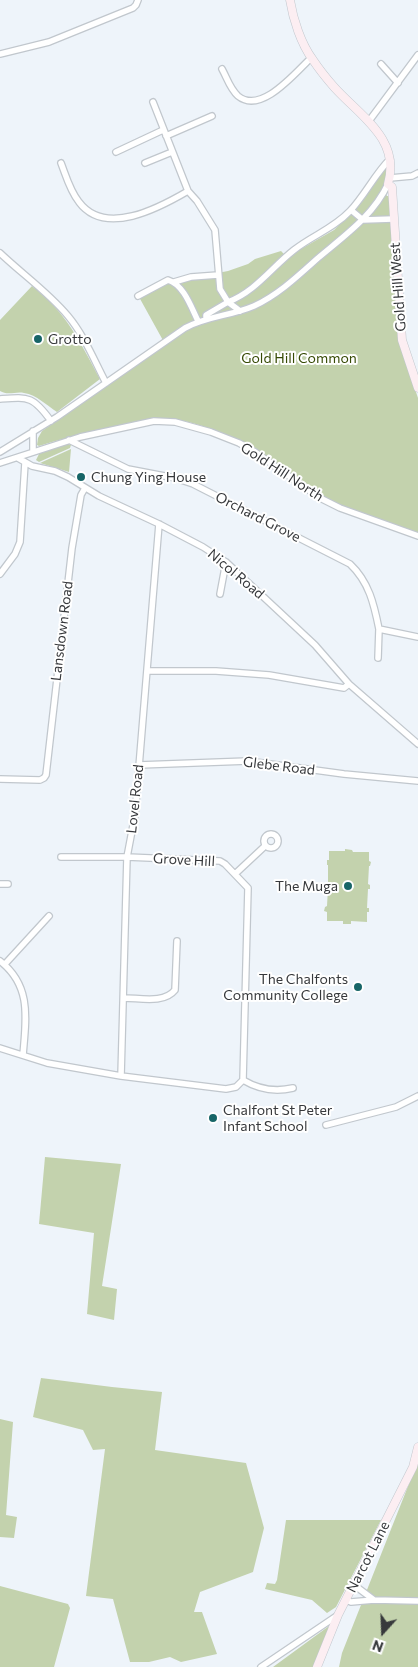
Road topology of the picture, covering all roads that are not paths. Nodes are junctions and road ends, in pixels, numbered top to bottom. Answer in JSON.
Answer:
{"nodes":[{"id":1,"x":138,"y":0,"type":"edge"},
{"id":2,"x":290,"y":0,"type":"edge"},
{"id":3,"x":0,"y":54,"type":"edge"},
{"id":4,"x":418,"y":55,"type":"edge"},
{"id":5,"x":311,"y":58,"type":"junction"},
{"id":6,"x":381,"y":64,"type":"dead end"},
{"id":7,"x":222,"y":69,"type":"dead end"},
{"id":8,"x":398,"y":83,"type":"junction"},
{"id":9,"x":153,"y":102,"type":"dead end"},
{"id":10,"x":212,"y":116,"type":"dead end"},
{"id":11,"x":369,"y":121,"type":"junction"},
{"id":12,"x":164,"y":133,"type":"junction"},
{"id":13,"x":116,"y":152,"type":"dead end"},
{"id":14,"x":172,"y":152,"type":"junction"},
{"id":15,"x":390,"y":159,"type":"junction"},
{"id":16,"x":61,"y":163,"type":"dead end"},
{"id":17,"x":146,"y":163,"type":"dead end"},
{"id":18,"x":418,"y":173,"type":"edge"},
{"id":19,"x":389,"y":181,"type":"junction"},
{"id":20,"x":188,"y":191,"type":"junction"},
{"id":21,"x":351,"y":210,"type":"junction"},
{"id":22,"x":393,"y":219,"type":"junction"},
{"id":23,"x":363,"y":220,"type":"junction"},
{"id":24,"x":0,"y":253,"type":"edge"},
{"id":25,"x":218,"y":275,"type":"junction"},
{"id":26,"x":174,"y":282,"type":"junction"},
{"id":27,"x":138,"y":296,"type":"dead end"},
{"id":28,"x":228,"y":302,"type":"junction"},
{"id":29,"x":240,"y":311,"type":"junction"},
{"id":30,"x":206,"y":318,"type":"junction"},
{"id":31,"x":198,"y":321,"type":"junction"},
{"id":32,"x":106,"y":383,"type":"junction"},
{"id":33,"x":418,"y":386,"type":"edge"},
{"id":34,"x":0,"y":399,"type":"edge"},
{"id":35,"x":51,"y":421,"type":"junction"},
{"id":36,"x":34,"y":431,"type":"junction"},
{"id":37,"x":69,"y":440,"type":"junction"},
{"id":38,"x":33,"y":451,"type":"junction"},
{"id":39,"x":0,"y":452,"type":"edge"},
{"id":40,"x":18,"y":458,"type":"junction"},
{"id":41,"x":0,"y":463,"type":"edge"},
{"id":42,"x":25,"y":463,"type":"junction"},
{"id":43,"x":85,"y":488,"type":"junction"},
{"id":44,"x":159,"y":524,"type":"junction"},
{"id":45,"x":418,"y":536,"type":"edge"},
{"id":46,"x":226,"y":562,"type":"junction"},
{"id":47,"x":0,"y":574,"type":"edge"},
{"id":48,"x":220,"y":594,"type":"dead end"},
{"id":49,"x":379,"y":629,"type":"junction"},
{"id":50,"x":418,"y":637,"type":"edge"},
{"id":51,"x":378,"y":658,"type":"dead end"},
{"id":52,"x":146,"y":671,"type":"junction"},
{"id":53,"x":349,"y":684,"type":"junction"},
{"id":54,"x":418,"y":744,"type":"edge"},
{"id":55,"x":139,"y":765,"type":"junction"},
{"id":56,"x":0,"y":779,"type":"edge"},
{"id":57,"x":418,"y":781,"type":"edge"},
{"id":58,"x":265,"y":846,"type":"dead end"},
{"id":59,"x":62,"y":857,"type":"dead end"},
{"id":60,"x":128,"y":857,"type":"junction"},
{"id":61,"x":235,"y":874,"type":"junction"},
{"id":62,"x":0,"y":884,"type":"edge"},
{"id":63,"x":8,"y":884,"type":"dead end"},
{"id":64,"x":50,"y":916,"type":"dead end"},
{"id":65,"x":177,"y":941,"type":"dead end"},
{"id":66,"x":2,"y":962,"type":"edge"},
{"id":67,"x":124,"y":998,"type":"junction"},
{"id":68,"x":0,"y":1048,"type":"edge"},
{"id":69,"x":24,"y":1055,"type":"junction"},
{"id":70,"x":121,"y":1076,"type":"junction"},
{"id":71,"x":243,"y":1080,"type":"junction"},
{"id":72,"x":293,"y":1088,"type":"dead end"},
{"id":73,"x":418,"y":1096,"type":"edge"},
{"id":74,"x":326,"y":1125,"type":"dead end"},
{"id":75,"x":418,"y":1447,"type":"edge"},
{"id":76,"x":354,"y":1584,"type":"junction"},
{"id":77,"x":346,"y":1600,"type":"junction"},
{"id":78,"x":374,"y":1600,"type":"junction"},
{"id":79,"x":418,"y":1602,"type":"edge"},
{"id":80,"x":338,"y":1615,"type":"junction"},
{"id":81,"x":261,"y":1667,"type":"edge"},
{"id":82,"x":317,"y":1667,"type":"edge"}],
"edges":[{"from":1,"to":3,"type":"street"},
{"from":2,"to":5,"type":"street"},
{"from":4,"to":8,"type":"street"},
{"from":5,"to":7,"type":"street"},
{"from":5,"to":11,"type":"street"},
{"from":6,"to":8,"type":"street"},
{"from":8,"to":11,"type":"street"},
{"from":9,"to":12,"type":"street"},
{"from":10,"to":12,"type":"street"},
{"from":11,"to":15,"type":"street"},
{"from":12,"to":13,"type":"street"},
{"from":12,"to":14,"type":"street"},
{"from":14,"to":17,"type":"street"},
{"from":14,"to":20,"type":"street"},
{"from":15,"to":19,"type":"street","name":"Gold Hill West"},
{"from":15,"to":21,"type":"street"},
{"from":16,"to":20,"type":"street"},
{"from":18,"to":19,"type":"street"},
{"from":19,"to":22,"type":"street","name":"Gold Hill West"},
{"from":19,"to":23,"type":"street"},
{"from":20,"to":25,"type":"street"},
{"from":21,"to":23,"type":"street"},
{"from":21,"to":28,"type":"street"},
{"from":22,"to":23,"type":"street"},
{"from":22,"to":33,"type":"street","name":"Gold Hill West"},
{"from":23,"to":29,"type":"street"},
{"from":24,"to":32,"type":"street"},
{"from":25,"to":26,"type":"street"},
{"from":25,"to":28,"type":"street"},
{"from":26,"to":27,"type":"street"},
{"from":26,"to":31,"type":"street"},
{"from":28,"to":29,"type":"street"},
{"from":28,"to":30,"type":"street"},
{"from":29,"to":30,"type":"street"},
{"from":30,"to":31,"type":"street"},
{"from":31,"to":32,"type":"street"},
{"from":32,"to":35,"type":"street"},
{"from":34,"to":35,"type":"street"},
{"from":35,"to":36,"type":"street"},
{"from":36,"to":38,"type":"street"},
{"from":36,"to":39,"type":"street"},
{"from":37,"to":38,"type":"street","name":"Gold Hill North"},
{"from":37,"to":45,"type":"street","name":"Gold Hill North"},
{"from":37,"to":49,"type":"street","name":"Orchard Grove"},
{"from":38,"to":40,"type":"street","name":"Gold Hill North"},
{"from":40,"to":41,"type":"street","name":"Gold Hill North"},
{"from":40,"to":42,"type":"street","name":"Nicol Road"},
{"from":42,"to":43,"type":"street","name":"Nicol Road"},
{"from":42,"to":47,"type":"street"},
{"from":43,"to":44,"type":"street","name":"Nicol Road"},
{"from":43,"to":56,"type":"street","name":"Lansdown Road"},
{"from":44,"to":46,"type":"street","name":"Nicol Road"},
{"from":44,"to":52,"type":"street","name":"Lovel Road"},
{"from":46,"to":48,"type":"street"},
{"from":46,"to":53,"type":"street","name":"Nicol Road"},
{"from":49,"to":50,"type":"street"},
{"from":49,"to":51,"type":"street","name":"Orchard Grove"},
{"from":52,"to":53,"type":"street"},
{"from":52,"to":55,"type":"street","name":"Lovel Road"},
{"from":53,"to":54,"type":"street","name":"Nicol Road"},
{"from":55,"to":57,"type":"street","name":"Glebe Road"},
{"from":55,"to":60,"type":"street","name":"Lovel Road"},
{"from":58,"to":61,"type":"street"},
{"from":59,"to":60,"type":"street","name":"Grove Hill"},
{"from":60,"to":61,"type":"street","name":"Grove Hill"},
{"from":60,"to":67,"type":"street","name":"Lovel Road"},
{"from":61,"to":71,"type":"street","name":"Grove Hill"},
{"from":62,"to":63,"type":"street"},
{"from":64,"to":66,"type":"street"},
{"from":65,"to":67,"type":"street"},
{"from":66,"to":69,"type":"street"},
{"from":67,"to":70,"type":"street","name":"Lovel Road"},
{"from":68,"to":69,"type":"street"},
{"from":69,"to":70,"type":"street"},
{"from":70,"to":71,"type":"street"},
{"from":71,"to":72,"type":"street"},
{"from":73,"to":74,"type":"street"},
{"from":75,"to":76,"type":"street","name":"Narcot Lane"},
{"from":76,"to":77,"type":"street","name":"Narcot Lane"},
{"from":76,"to":78,"type":"street"},
{"from":77,"to":78,"type":"street"},
{"from":77,"to":80,"type":"street","name":"Narcot Lane"},
{"from":78,"to":79,"type":"street"},
{"from":80,"to":81,"type":"street"},
{"from":80,"to":82,"type":"street","name":"Narcot Lane"}]}
